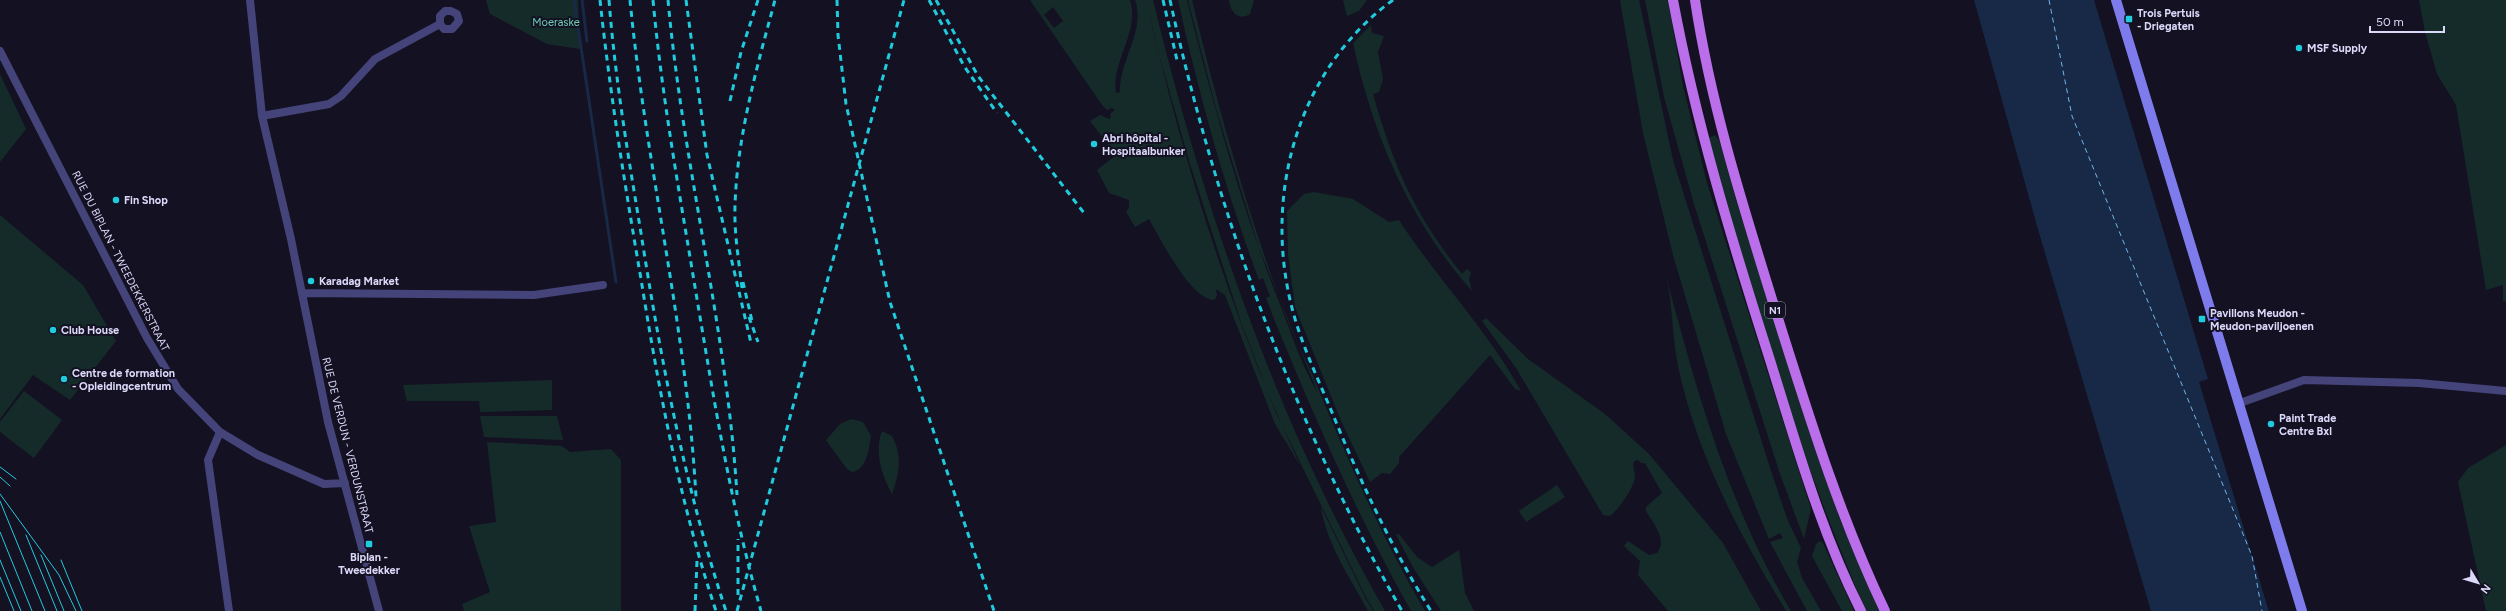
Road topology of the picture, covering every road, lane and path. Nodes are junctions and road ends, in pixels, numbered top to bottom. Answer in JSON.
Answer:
{"nodes":[{"id":1,"x":250,"y":0,"type":"edge"},
{"id":2,"x":1673,"y":0,"type":"edge"},
{"id":3,"x":1696,"y":0,"type":"edge"},
{"id":4,"x":2116,"y":0,"type":"edge"},
{"id":5,"x":440,"y":24,"type":"dead end"},
{"id":6,"x":0,"y":51,"type":"edge"},
{"id":7,"x":262,"y":116,"type":"junction"},
{"id":8,"x":603,"y":285,"type":"dead end"},
{"id":9,"x":302,"y":293,"type":"junction"},
{"id":10,"x":2506,"y":391,"type":"edge"},
{"id":11,"x":2240,"y":402,"type":"junction"},
{"id":12,"x":220,"y":432,"type":"junction"},
{"id":13,"x":345,"y":483,"type":"junction"},
{"id":14,"x":229,"y":611,"type":"edge"},
{"id":15,"x":379,"y":611,"type":"edge"},
{"id":16,"x":1861,"y":611,"type":"edge"},
{"id":17,"x":1885,"y":611,"type":"edge"},
{"id":18,"x":2302,"y":611,"type":"edge"}],
"edges":[{"from":1,"to":7,"type":"street","name":"RUE DE VERDUN - VERDUNSTRAAT"},
{"from":2,"to":16,"type":"main road","number":"N1"},
{"from":3,"to":17,"type":"main road","number":"N1"},
{"from":4,"to":11,"type":"main road"},
{"from":5,"to":7,"type":"street"},
{"from":6,"to":12,"type":"street","name":"RUE DU BIPLAN - TWEEDEKKERSTRAAT"},
{"from":7,"to":9,"type":"street","name":"RUE DE VERDUN - VERDUNSTRAAT"},
{"from":8,"to":9,"type":"street"},
{"from":9,"to":13,"type":"street","name":"RUE DE VERDUN - VERDUNSTRAAT"},
{"from":10,"to":11,"type":"street"},
{"from":11,"to":18,"type":"main road"},
{"from":12,"to":13,"type":"street","name":"RUE DU BIPLAN - TWEEDEKKERSTRAAT"},
{"from":12,"to":14,"type":"street"},
{"from":13,"to":15,"type":"street","name":"RUE DE VERDUN - VERDUNSTRAAT"}]}
